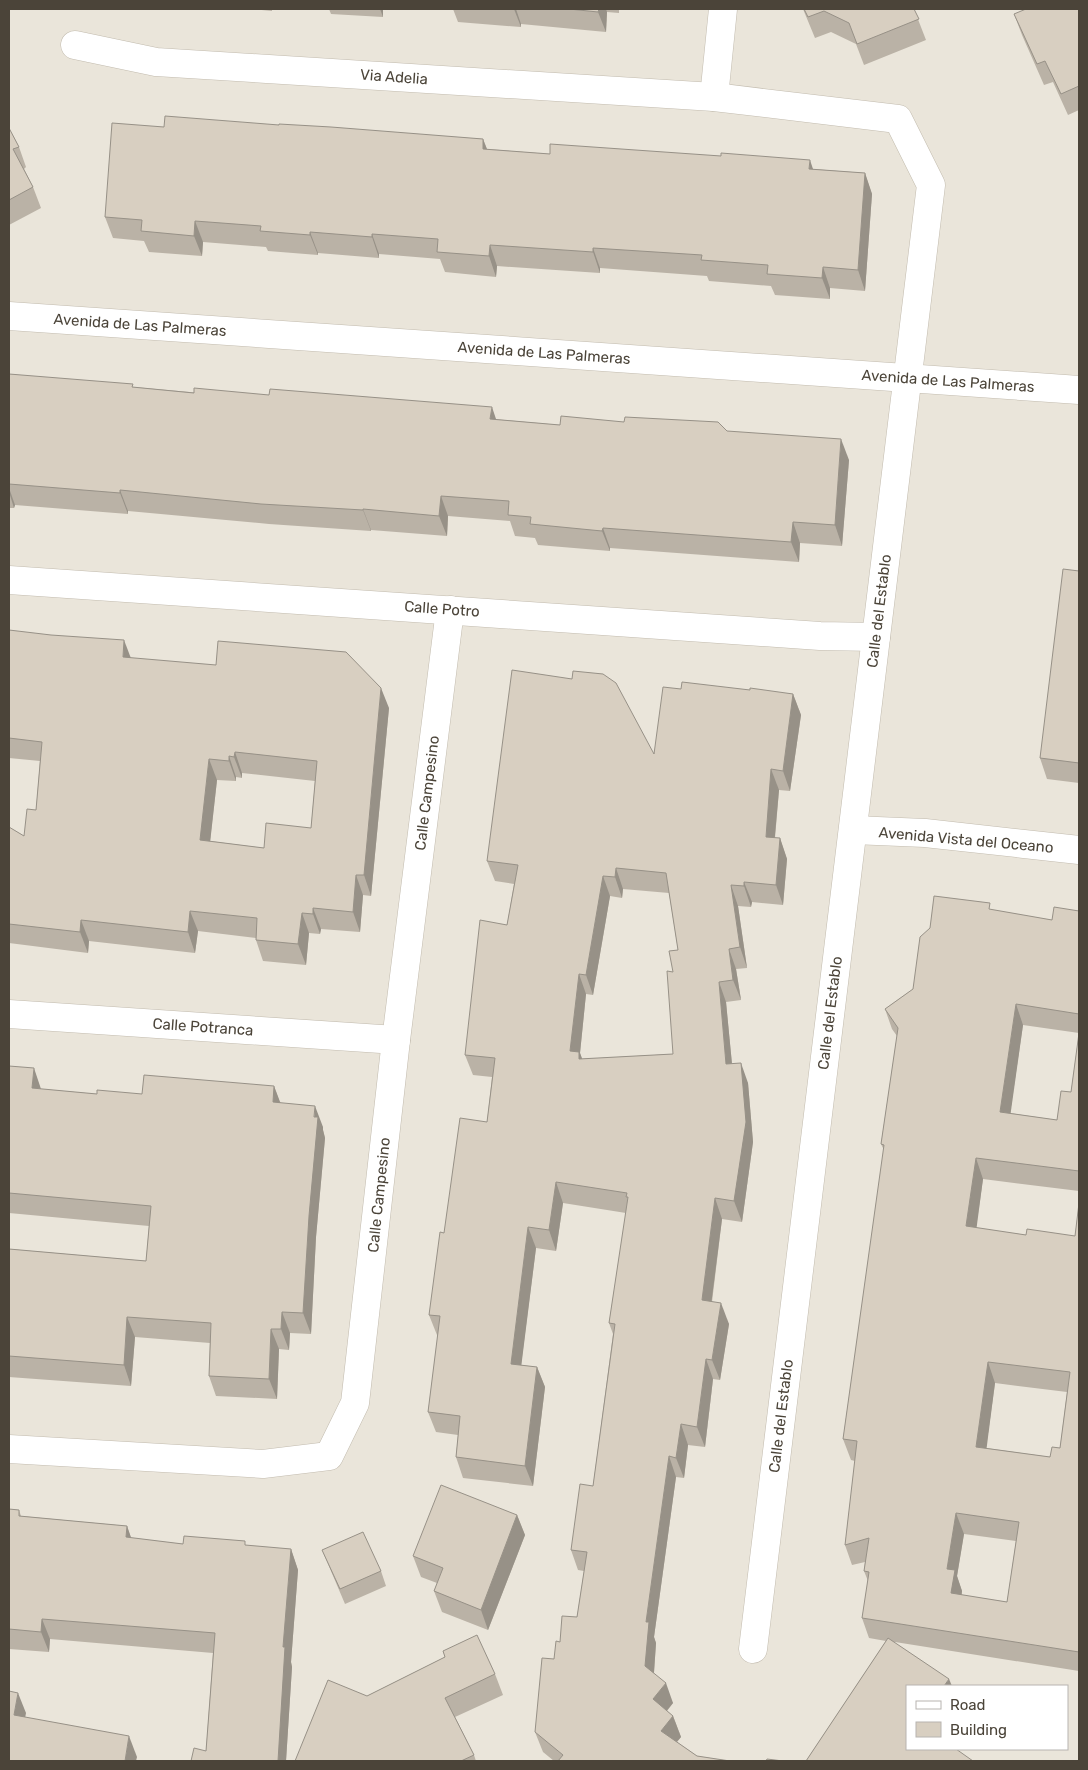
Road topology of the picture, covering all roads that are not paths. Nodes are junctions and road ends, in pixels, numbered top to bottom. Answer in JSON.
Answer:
{"nodes":[{"id":1,"x":723,"y":9,"type":"edge"},
{"id":2,"x":75,"y":45,"type":"dead end"},
{"id":3,"x":714,"y":96,"type":"junction"},
{"id":4,"x":9,"y":316,"type":"edge"},
{"id":5,"x":907,"y":378,"type":"junction"},
{"id":6,"x":1079,"y":390,"type":"edge"},
{"id":7,"x":9,"y":580,"type":"edge"},
{"id":8,"x":450,"y":610,"type":"junction"},
{"id":9,"x":876,"y":637,"type":"junction"},
{"id":10,"x":853,"y":830,"type":"junction"},
{"id":11,"x":1079,"y":850,"type":"edge"},
{"id":12,"x":9,"y":1014,"type":"edge"},
{"id":13,"x":396,"y":1040,"type":"junction"},
{"id":14,"x":9,"y":1449,"type":"edge"},
{"id":15,"x":753,"y":1649,"type":"dead end"}],
"edges":[{"from":1,"to":3,"type":"street"},
{"from":2,"to":3,"type":"street","name":"Via Adelia"},
{"from":3,"to":5,"type":"street","name":"Via Adelia"},
{"from":4,"to":5,"type":"street","name":"Avenida de Las Palmeras"},
{"from":5,"to":6,"type":"street","name":"Avenida de Las Palmeras"},
{"from":5,"to":9,"type":"street","name":"Calle del Establo"},
{"from":7,"to":8,"type":"street","name":"Calle Potro"},
{"from":8,"to":9,"type":"street","name":"Calle Potro"},
{"from":8,"to":13,"type":"street","name":"Calle Campesino"},
{"from":9,"to":10,"type":"street","name":"Calle del Establo"},
{"from":10,"to":11,"type":"street","name":"Avenida Vista del Oceano"},
{"from":10,"to":15,"type":"street","name":"Calle del Establo"},
{"from":12,"to":13,"type":"street","name":"Calle Potranca"},
{"from":13,"to":14,"type":"street","name":"Calle Campesino"}]}
